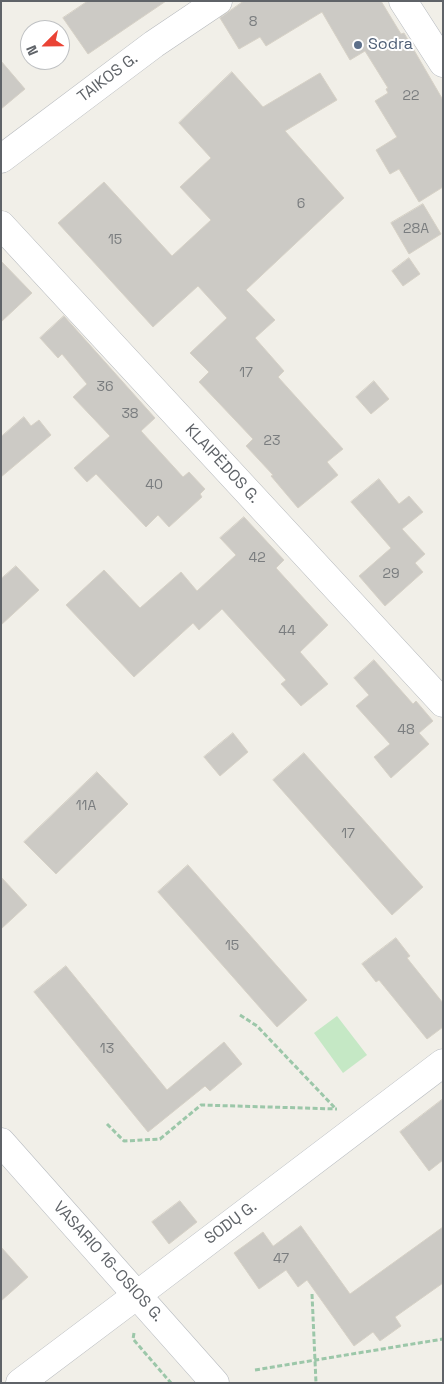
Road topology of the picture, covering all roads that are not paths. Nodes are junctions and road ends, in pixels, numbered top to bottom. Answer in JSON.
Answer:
{"nodes":[{"id":1,"x":218,"y":1,"type":"edge"},
{"id":2,"x":403,"y":1,"type":"edge"},
{"id":3,"x":443,"y":63,"type":"edge"},
{"id":4,"x":1,"y":159,"type":"edge"},
{"id":5,"x":1,"y":225,"type":"edge"},
{"id":6,"x":443,"y":703,"type":"edge"},
{"id":7,"x":443,"y":1063,"type":"edge"},
{"id":8,"x":1,"y":1142,"type":"edge"},
{"id":9,"x":137,"y":1295,"type":"junction"},
{"id":10,"x":20,"y":1383,"type":"edge"},
{"id":11,"x":215,"y":1383,"type":"edge"}],
"edges":[{"from":1,"to":4,"type":"street","name":"TAIKOS G."},
{"from":2,"to":3,"type":"street"},
{"from":5,"to":6,"type":"street","name":"KLAIPĖDOS G."},
{"from":7,"to":9,"type":"street","name":"SODŲ G."},
{"from":8,"to":9,"type":"street","name":"VASARIO 16-OSIOS G."},
{"from":9,"to":10,"type":"street","name":"SODŲ G."},
{"from":9,"to":11,"type":"street","name":"VASARIO 16-OSIOS G."}]}
